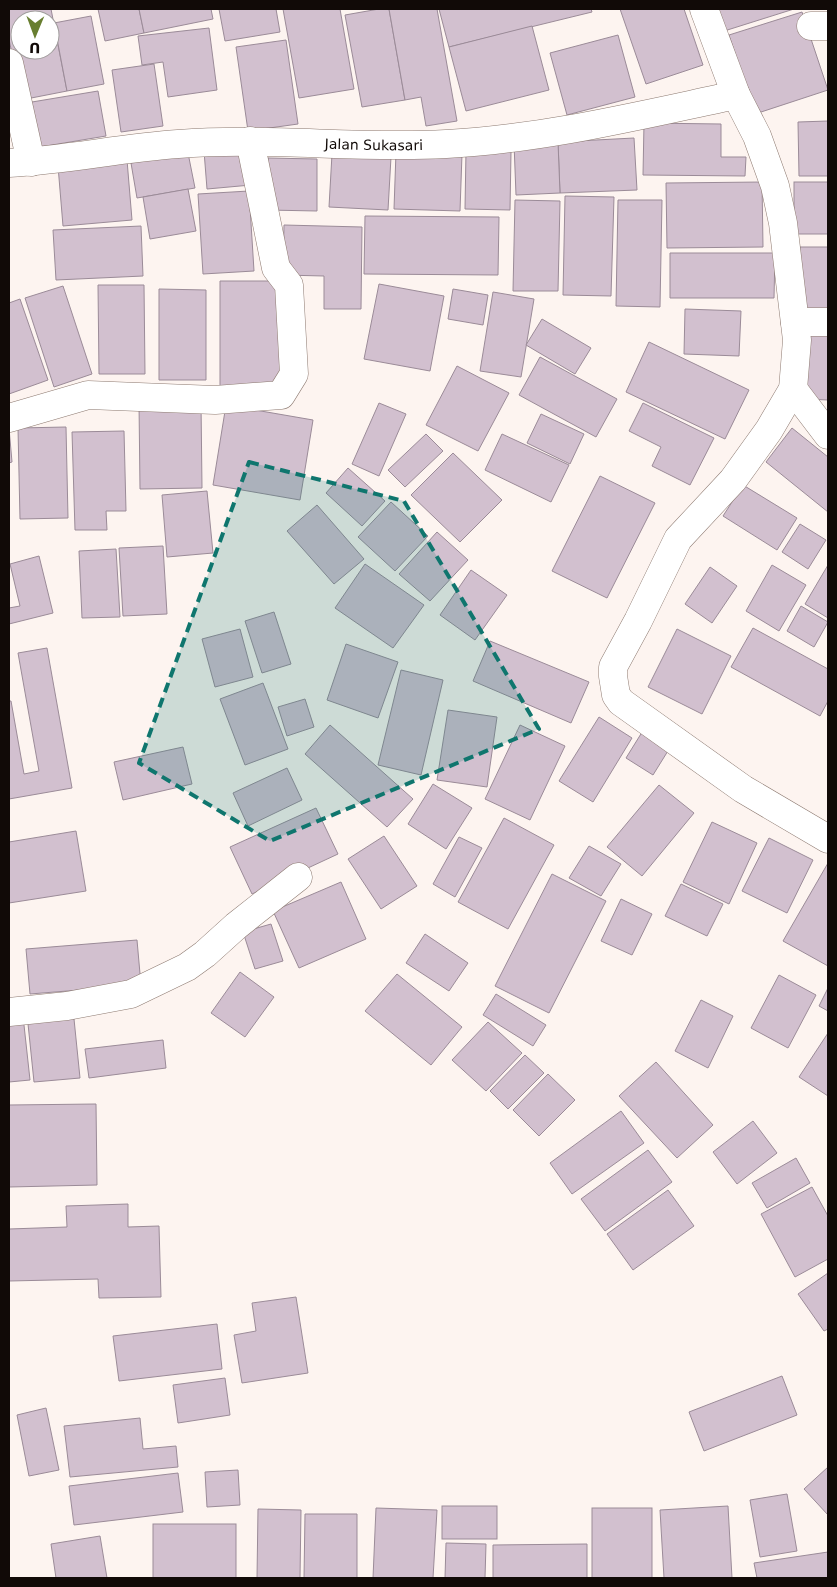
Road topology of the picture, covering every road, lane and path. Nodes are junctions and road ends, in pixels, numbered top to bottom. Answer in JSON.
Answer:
{"nodes":[{"id":1,"x":704,"y":9,"type":"edge"},
{"id":2,"x":9,"y":63,"type":"edge"},
{"id":3,"x":736,"y":95,"type":"junction"},
{"id":4,"x":250,"y":141,"type":"junction"},
{"id":5,"x":20,"y":162,"type":"edge"},
{"id":6,"x":795,"y":322,"type":"junction"},
{"id":7,"x":828,"y":322,"type":"edge"},
{"id":8,"x":792,"y":389,"type":"junction"},
{"id":9,"x":9,"y":418,"type":"edge"},
{"id":10,"x":828,"y":435,"type":"edge"},
{"id":11,"x":828,"y":839,"type":"edge"},
{"id":12,"x":298,"y":876,"type":"dead end"},
{"id":13,"x":9,"y":1012,"type":"edge"}],
"edges":[{"from":1,"to":3,"type":"street"},
{"from":2,"to":5,"type":"street"},
{"from":3,"to":4,"type":"street","name":"Jalan Sukasari"},
{"from":3,"to":6,"type":"street"},
{"from":4,"to":5,"type":"street","name":"Jalan Sukasari"},
{"from":4,"to":9,"type":"street"},
{"from":6,"to":7,"type":"street"},
{"from":6,"to":8,"type":"street"},
{"from":8,"to":10,"type":"street"},
{"from":8,"to":11,"type":"street"},
{"from":12,"to":13,"type":"street"}]}
